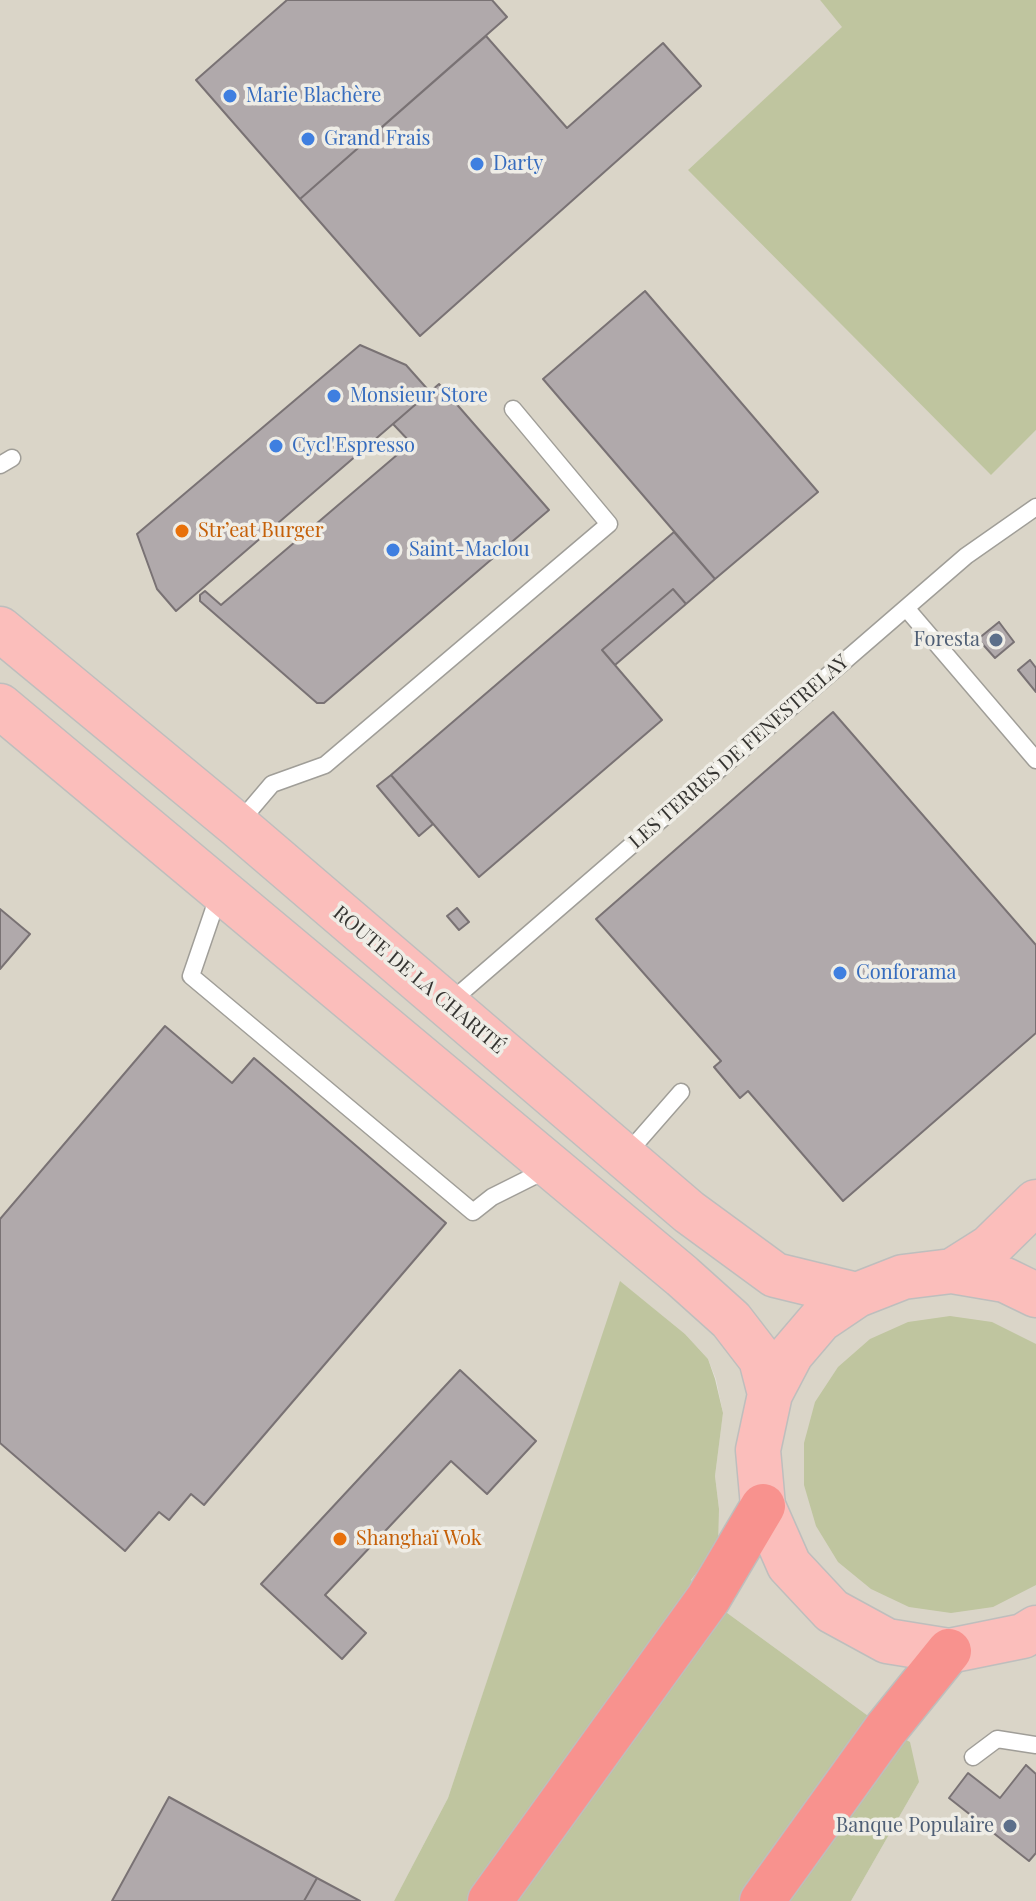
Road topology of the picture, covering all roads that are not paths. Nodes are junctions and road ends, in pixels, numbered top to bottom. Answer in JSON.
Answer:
{"nodes":[{"id":1,"x":513,"y":409,"type":"dead end"},
{"id":2,"x":1036,"y":507,"type":"edge"},
{"id":3,"x":906,"y":608,"type":"junction"},
{"id":4,"x":0,"y":629,"type":"edge"},
{"id":5,"x":0,"y":706,"type":"edge"},
{"id":6,"x":1036,"y":760,"type":"edge"},
{"id":7,"x":237,"y":825,"type":"junction"},
{"id":8,"x":221,"y":889,"type":"junction"},
{"id":9,"x":448,"y":1004,"type":"junction"},
{"id":10,"x":681,"y":1092,"type":"dead end"},
{"id":11,"x":625,"y":1156,"type":"junction"},
{"id":12,"x":552,"y":1167,"type":"junction"},
{"id":13,"x":1036,"y":1202,"type":"edge"},
{"id":14,"x":952,"y":1271,"type":"junction"},
{"id":15,"x":857,"y":1295,"type":"junction"},
{"id":16,"x":1036,"y":1295,"type":"edge"},
{"id":17,"x":770,"y":1394,"type":"junction"},
{"id":18,"x":763,"y":1506,"type":"junction"},
{"id":19,"x":1032,"y":1634,"type":"edge"},
{"id":20,"x":949,"y":1651,"type":"junction"},
{"id":21,"x":1036,"y":1745,"type":"edge"},
{"id":22,"x":973,"y":1757,"type":"dead end"},
{"id":23,"x":490,"y":1901,"type":"edge"},
{"id":24,"x":762,"y":1901,"type":"edge"}],
"edges":[{"from":1,"to":7,"type":"lane"},
{"from":2,"to":3,"type":"lane","name":"LES TERRES DE FENESTRELAY"},
{"from":3,"to":6,"type":"lane"},
{"from":3,"to":9,"type":"lane","name":"LES TERRES DE FENESTRELAY"},
{"from":4,"to":7,"type":"main road","name":"ROUTE DE LA CHARITÉ"},
{"from":5,"to":8,"type":"main road"},
{"from":7,"to":9,"type":"main road","name":"ROUTE DE LA CHARITÉ"},
{"from":8,"to":12,"type":"main road"},
{"from":8,"to":12,"type":"lane"},
{"from":9,"to":11,"type":"main road","name":"ROUTE DE LA CHARITÉ"},
{"from":10,"to":11,"type":"lane"},
{"from":11,"to":15,"type":"main road","name":"ROUTE DE LA CHARITÉ"},
{"from":12,"to":17,"type":"main road"},
{"from":13,"to":14,"type":"main road"},
{"from":14,"to":15,"type":"main road"},
{"from":14,"to":16,"type":"main road"},
{"from":15,"to":17,"type":"main road"},
{"from":17,"to":18,"type":"main road"},
{"from":18,"to":20,"type":"main road"},
{"from":18,"to":23,"type":"highway"},
{"from":19,"to":20,"type":"main road"},
{"from":20,"to":24,"type":"highway"},
{"from":21,"to":22,"type":"lane"}]}
